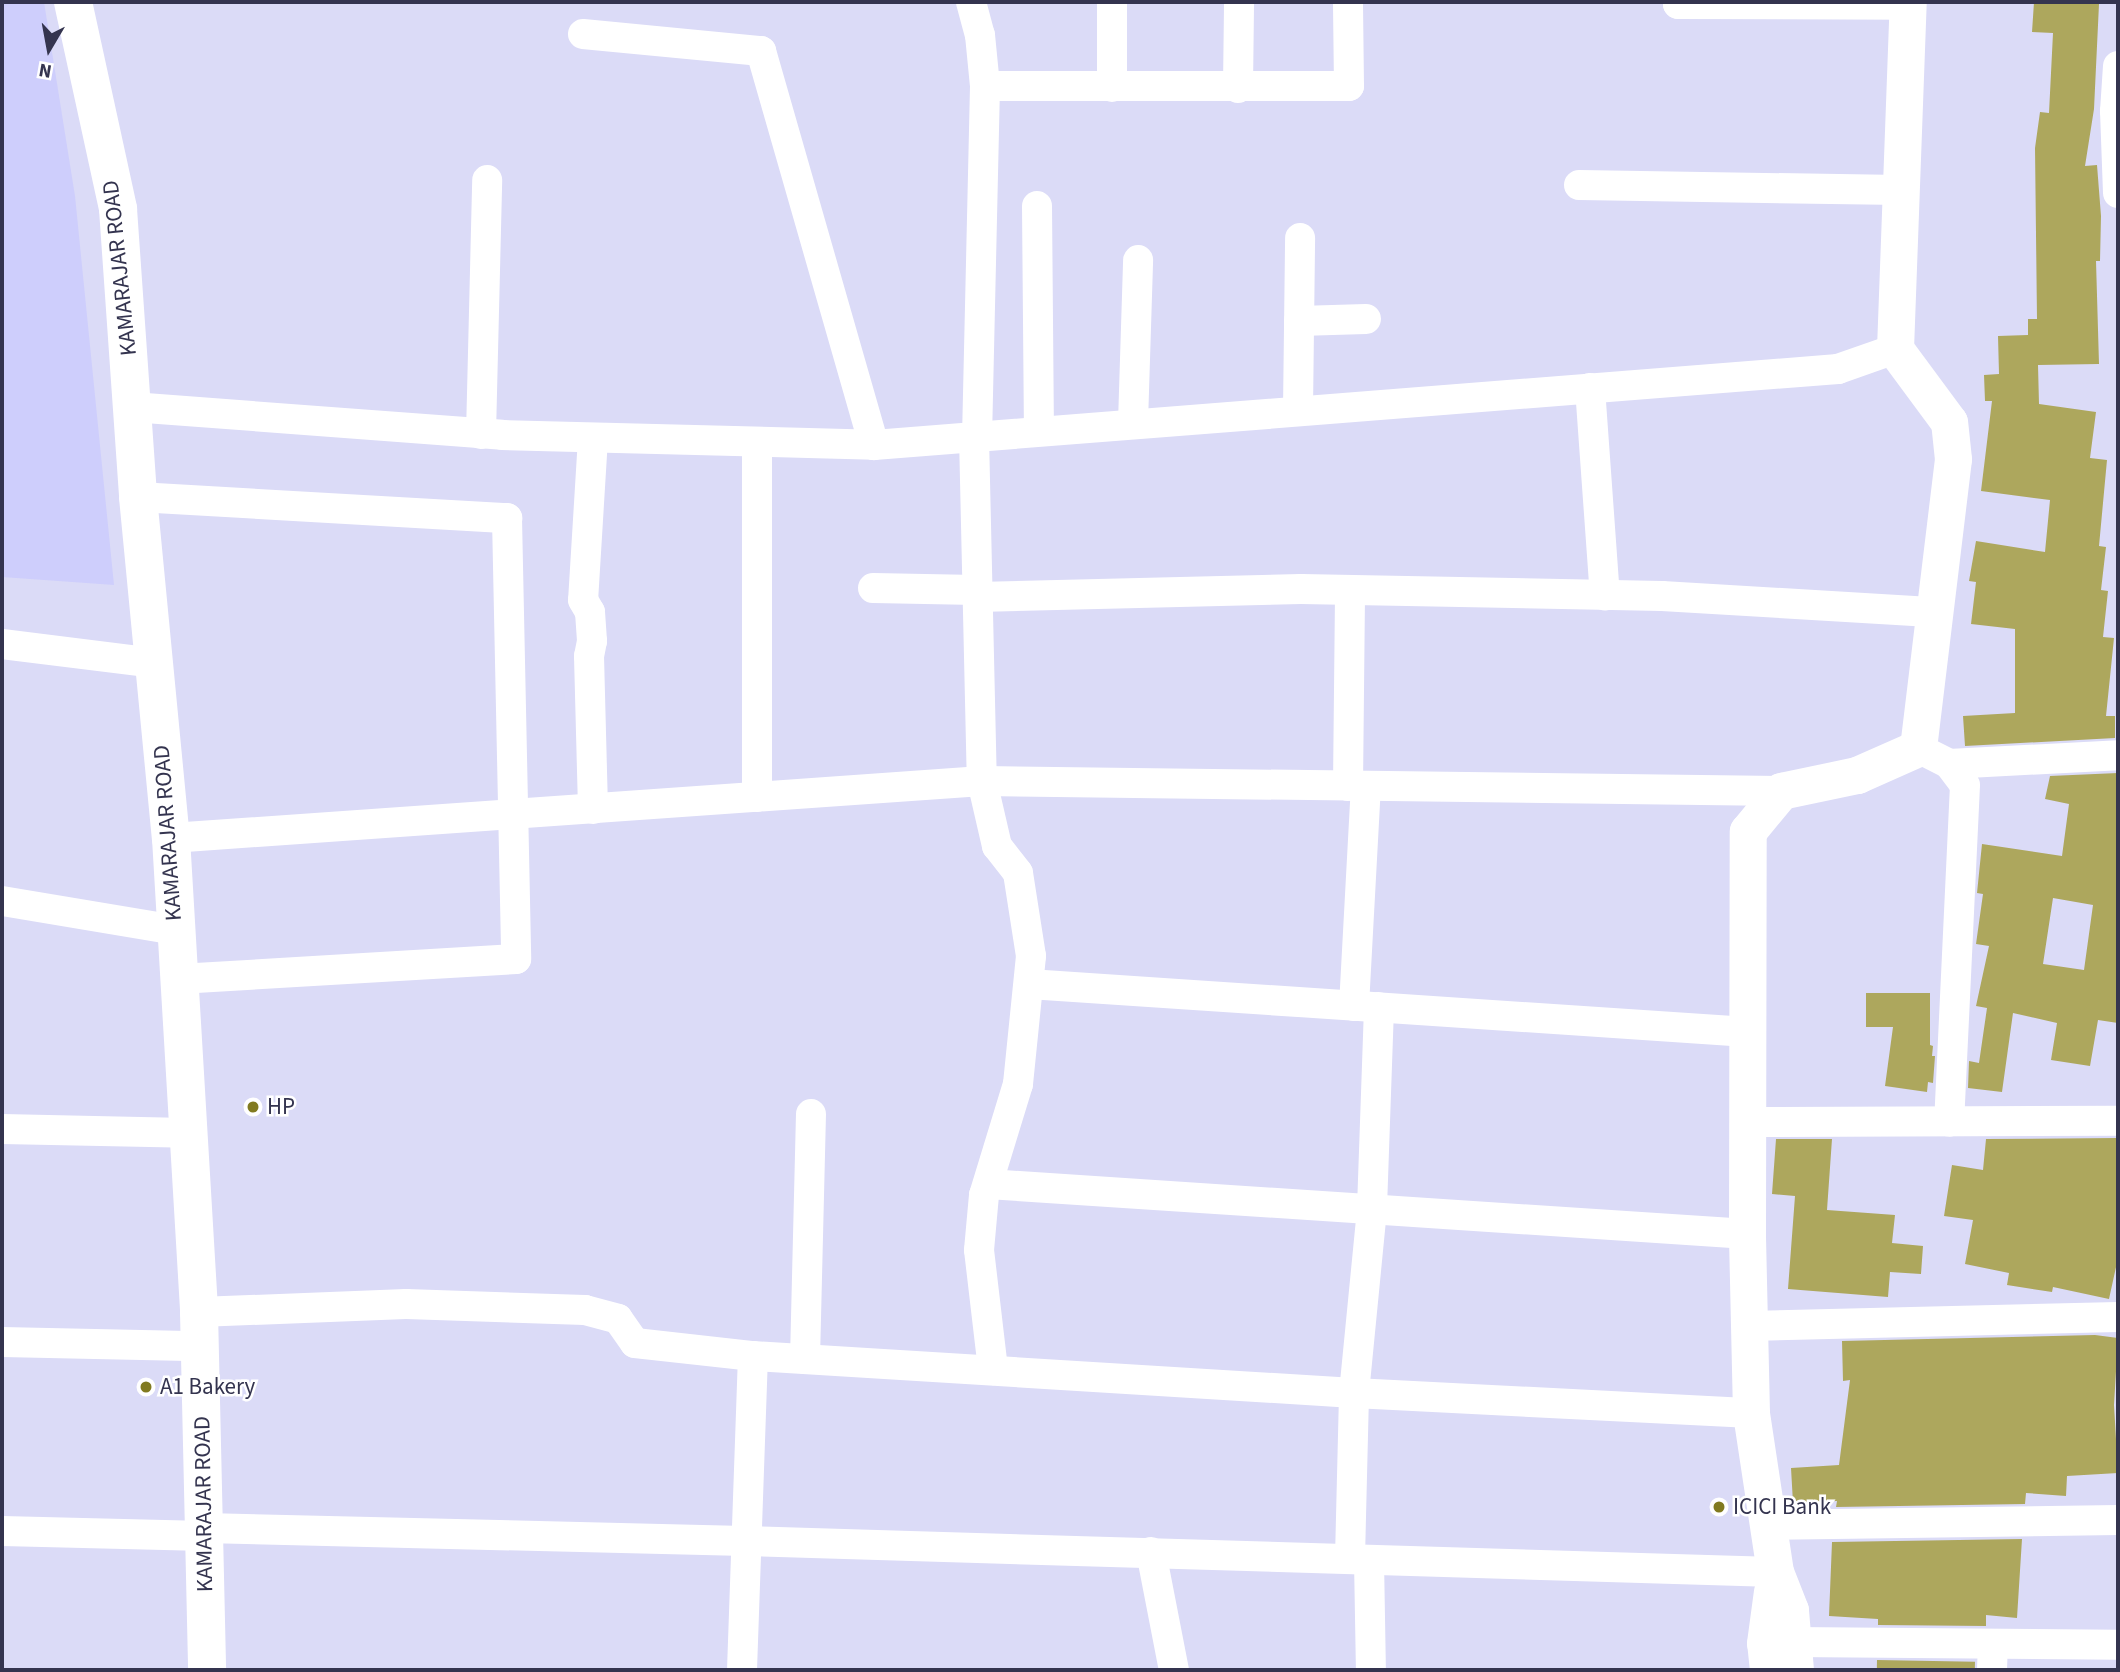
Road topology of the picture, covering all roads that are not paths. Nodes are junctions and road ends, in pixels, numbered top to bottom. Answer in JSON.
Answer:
{"nodes":[{"id":1,"x":74,"y":2,"type":"edge"},
{"id":2,"x":971,"y":2,"type":"edge"},
{"id":3,"x":1112,"y":2,"type":"edge"},
{"id":4,"x":1239,"y":2,"type":"edge"},
{"id":5,"x":1348,"y":2,"type":"edge"},
{"id":6,"x":1678,"y":2,"type":"edge"},
{"id":7,"x":1908,"y":3,"type":"edge"},
{"id":8,"x":583,"y":34,"type":"dead end"},
{"id":9,"x":2118,"y":66,"type":"edge"},
{"id":10,"x":985,"y":86,"type":"junction"},
{"id":11,"x":1112,"y":87,"type":"junction"},
{"id":12,"x":1238,"y":88,"type":"junction"},
{"id":13,"x":2117,"y":111,"type":"edge"},
{"id":14,"x":487,"y":180,"type":"dead end"},
{"id":15,"x":1579,"y":186,"type":"dead end"},
{"id":16,"x":1901,"y":190,"type":"junction"},
{"id":17,"x":2118,"y":194,"type":"edge"},
{"id":18,"x":1037,"y":206,"type":"dead end"},
{"id":19,"x":1300,"y":238,"type":"dead end"},
{"id":20,"x":1138,"y":260,"type":"dead end"},
{"id":21,"x":1366,"y":319,"type":"dead end"},
{"id":22,"x":1299,"y":321,"type":"junction"},
{"id":23,"x":1895,"y":349,"type":"junction"},
{"id":24,"x":1590,"y":388,"type":"junction"},
{"id":25,"x":132,"y":407,"type":"junction"},
{"id":26,"x":1298,"y":411,"type":"junction"},
{"id":27,"x":1133,"y":424,"type":"junction"},
{"id":28,"x":1039,"y":431,"type":"junction"},
{"id":29,"x":481,"y":434,"type":"junction"},
{"id":30,"x":975,"y":436,"type":"junction"},
{"id":31,"x":593,"y":438,"type":"junction"},
{"id":32,"x":757,"y":442,"type":"junction"},
{"id":33,"x":874,"y":445,"type":"junction"},
{"id":34,"x":138,"y":497,"type":"junction"},
{"id":35,"x":873,"y":589,"type":"dead end"},
{"id":36,"x":1350,"y":590,"type":"junction"},
{"id":37,"x":977,"y":594,"type":"junction"},
{"id":38,"x":1605,"y":595,"type":"junction"},
{"id":39,"x":1935,"y":612,"type":"junction"},
{"id":40,"x":2,"y":644,"type":"edge"},
{"id":41,"x":154,"y":663,"type":"junction"},
{"id":42,"x":2118,"y":755,"type":"edge"},
{"id":43,"x":1933,"y":756,"type":"junction"},
{"id":44,"x":982,"y":781,"type":"junction"},
{"id":45,"x":1357,"y":786,"type":"junction"},
{"id":46,"x":1781,"y":791,"type":"junction"},
{"id":47,"x":757,"y":797,"type":"junction"},
{"id":48,"x":593,"y":809,"type":"junction"},
{"id":49,"x":515,"y":814,"type":"junction"},
{"id":50,"x":171,"y":838,"type":"junction"},
{"id":51,"x":2,"y":901,"type":"edge"},
{"id":52,"x":176,"y":930,"type":"junction"},
{"id":53,"x":179,"y":979,"type":"junction"},
{"id":54,"x":1029,"y":984,"type":"junction"},
{"id":55,"x":1366,"y":1007,"type":"junction"},
{"id":56,"x":1747,"y":1032,"type":"junction"},
{"id":57,"x":811,"y":1114,"type":"dead end"},
{"id":58,"x":2118,"y":1121,"type":"edge"},
{"id":59,"x":1747,"y":1122,"type":"junction"},
{"id":60,"x":1949,"y":1122,"type":"junction"},
{"id":61,"x":2,"y":1129,"type":"edge"},
{"id":62,"x":187,"y":1133,"type":"junction"},
{"id":63,"x":988,"y":1184,"type":"junction"},
{"id":64,"x":1372,"y":1208,"type":"junction"},
{"id":65,"x":1747,"y":1234,"type":"junction"},
{"id":66,"x":2118,"y":1317,"type":"edge"},
{"id":67,"x":1749,"y":1326,"type":"junction"},
{"id":68,"x":200,"y":1329,"type":"junction"},
{"id":69,"x":2,"y":1342,"type":"edge"},
{"id":70,"x":753,"y":1356,"type":"junction"},
{"id":71,"x":805,"y":1359,"type":"junction"},
{"id":72,"x":993,"y":1370,"type":"junction"},
{"id":73,"x":1354,"y":1393,"type":"junction"},
{"id":74,"x":1751,"y":1413,"type":"junction"},
{"id":75,"x":2118,"y":1520,"type":"edge"},
{"id":76,"x":1768,"y":1525,"type":"junction"},
{"id":77,"x":2,"y":1531,"type":"edge"},
{"id":78,"x":204,"y":1532,"type":"junction"},
{"id":79,"x":745,"y":1541,"type":"junction"},
{"id":80,"x":1152,"y":1552,"type":"junction"},
{"id":81,"x":1359,"y":1559,"type":"junction"},
{"id":82,"x":1775,"y":1572,"type":"junction"},
{"id":83,"x":2118,"y":1645,"type":"edge"},
{"id":84,"x":1793,"y":1656,"type":"edge"},
{"id":85,"x":1992,"y":1657,"type":"edge"},
{"id":86,"x":207,"y":1670,"type":"edge"},
{"id":87,"x":743,"y":1670,"type":"edge"},
{"id":88,"x":1174,"y":1670,"type":"edge"},
{"id":89,"x":1371,"y":1670,"type":"edge"},
{"id":90,"x":1768,"y":1670,"type":"edge"}],
"edges":[{"from":1,"to":25,"type":"main road","name":"KAMARAJAR ROAD"},
{"from":2,"to":10,"type":"street"},
{"from":3,"to":11,"type":"street"},
{"from":4,"to":12,"type":"street"},
{"from":5,"to":12,"type":"street"},
{"from":6,"to":7,"type":"street"},
{"from":7,"to":16,"type":"street"},
{"from":8,"to":33,"type":"street"},
{"from":9,"to":13,"type":"street"},
{"from":10,"to":11,"type":"street"},
{"from":10,"to":30,"type":"street"},
{"from":11,"to":12,"type":"street"},
{"from":13,"to":17,"type":"street"},
{"from":14,"to":29,"type":"street"},
{"from":15,"to":16,"type":"street"},
{"from":16,"to":23,"type":"street"},
{"from":18,"to":28,"type":"street"},
{"from":19,"to":22,"type":"street"},
{"from":20,"to":27,"type":"street"},
{"from":21,"to":22,"type":"street"},
{"from":22,"to":26,"type":"street"},
{"from":23,"to":24,"type":"street"},
{"from":23,"to":39,"type":"street"},
{"from":24,"to":26,"type":"street"},
{"from":24,"to":38,"type":"street"},
{"from":25,"to":29,"type":"street"},
{"from":25,"to":34,"type":"main road","name":"KAMARAJAR ROAD"},
{"from":26,"to":27,"type":"street"},
{"from":27,"to":28,"type":"street"},
{"from":28,"to":30,"type":"street"},
{"from":29,"to":31,"type":"street"},
{"from":30,"to":33,"type":"street"},
{"from":30,"to":37,"type":"street"},
{"from":31,"to":32,"type":"street"},
{"from":31,"to":48,"type":"street"},
{"from":32,"to":33,"type":"street"},
{"from":32,"to":47,"type":"street"},
{"from":34,"to":41,"type":"main road","name":"KAMARAJAR ROAD"},
{"from":34,"to":49,"type":"street"},
{"from":35,"to":37,"type":"street"},
{"from":36,"to":37,"type":"street"},
{"from":36,"to":38,"type":"street"},
{"from":36,"to":45,"type":"street"},
{"from":37,"to":44,"type":"street"},
{"from":38,"to":39,"type":"street"},
{"from":39,"to":43,"type":"street"},
{"from":40,"to":41,"type":"street"},
{"from":41,"to":50,"type":"main road","name":"KAMARAJAR ROAD"},
{"from":42,"to":43,"type":"street"},
{"from":43,"to":46,"type":"street"},
{"from":43,"to":60,"type":"street"},
{"from":44,"to":45,"type":"street"},
{"from":44,"to":47,"type":"street"},
{"from":44,"to":54,"type":"street"},
{"from":45,"to":46,"type":"street"},
{"from":45,"to":55,"type":"street"},
{"from":46,"to":56,"type":"street"},
{"from":47,"to":48,"type":"street"},
{"from":48,"to":49,"type":"street"},
{"from":49,"to":50,"type":"street"},
{"from":49,"to":53,"type":"street"},
{"from":50,"to":52,"type":"main road","name":"KAMARAJAR ROAD"},
{"from":51,"to":52,"type":"street"},
{"from":52,"to":53,"type":"main road","name":"KAMARAJAR ROAD"},
{"from":53,"to":62,"type":"main road","name":"KAMARAJAR ROAD"},
{"from":54,"to":55,"type":"street"},
{"from":54,"to":63,"type":"street"},
{"from":55,"to":56,"type":"street"},
{"from":55,"to":64,"type":"street"},
{"from":56,"to":59,"type":"street"},
{"from":57,"to":71,"type":"street"},
{"from":58,"to":60,"type":"street"},
{"from":59,"to":60,"type":"street"},
{"from":59,"to":65,"type":"street"},
{"from":61,"to":62,"type":"street"},
{"from":62,"to":68,"type":"main road","name":"KAMARAJAR ROAD"},
{"from":63,"to":64,"type":"street"},
{"from":63,"to":72,"type":"street"},
{"from":64,"to":65,"type":"street"},
{"from":64,"to":73,"type":"street"},
{"from":65,"to":67,"type":"street"},
{"from":66,"to":67,"type":"street"},
{"from":67,"to":74,"type":"street"},
{"from":68,"to":69,"type":"street"},
{"from":68,"to":70,"type":"street"},
{"from":68,"to":78,"type":"main road","name":"KAMARAJAR ROAD"},
{"from":70,"to":71,"type":"street"},
{"from":70,"to":79,"type":"street"},
{"from":71,"to":72,"type":"street"},
{"from":72,"to":73,"type":"street"},
{"from":73,"to":74,"type":"street"},
{"from":73,"to":81,"type":"street"},
{"from":74,"to":76,"type":"street"},
{"from":75,"to":76,"type":"street"},
{"from":76,"to":82,"type":"street"},
{"from":77,"to":78,"type":"street"},
{"from":78,"to":79,"type":"street"},
{"from":78,"to":86,"type":"main road","name":"KAMARAJAR ROAD"},
{"from":79,"to":80,"type":"street"},
{"from":79,"to":87,"type":"street"},
{"from":80,"to":81,"type":"street"},
{"from":80,"to":88,"type":"street"},
{"from":81,"to":82,"type":"street"},
{"from":81,"to":89,"type":"street"},
{"from":82,"to":84,"type":"street"},
{"from":82,"to":90,"type":"street"},
{"from":83,"to":85,"type":"street"},
{"from":84,"to":85,"type":"street"}]}
